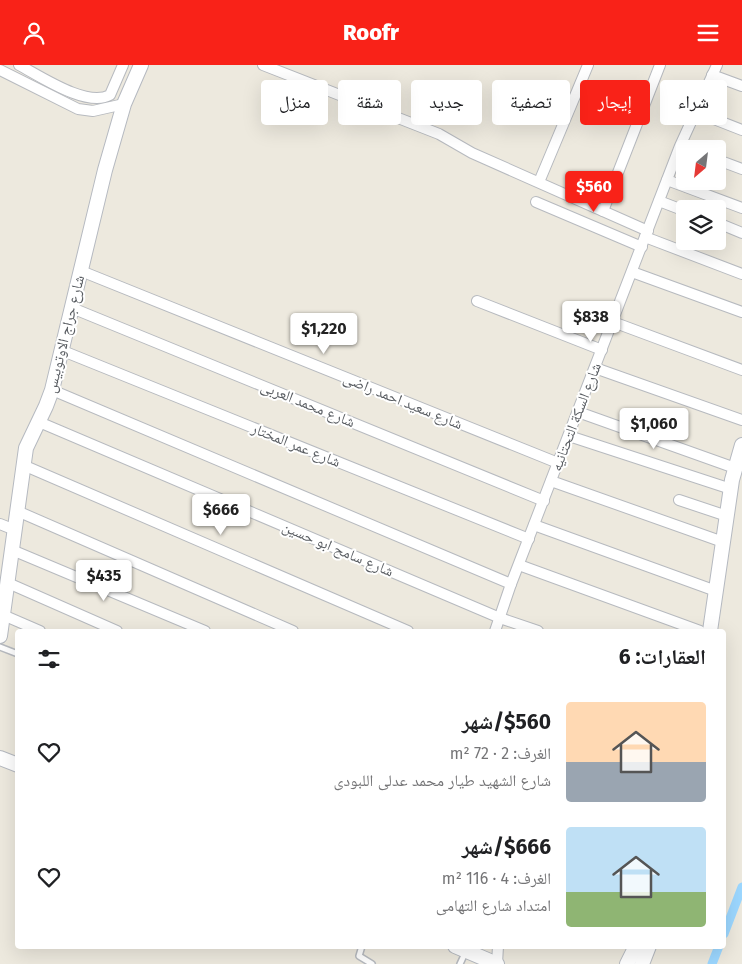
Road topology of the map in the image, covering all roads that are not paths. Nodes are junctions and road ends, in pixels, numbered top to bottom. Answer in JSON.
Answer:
{"nodes":[{"id":1,"x":19,"y":65,"type":"edge"},
{"id":2,"x":123,"y":65,"type":"edge"},
{"id":3,"x":141,"y":65,"type":"edge"},
{"id":4,"x":263,"y":65,"type":"edge"},
{"id":5,"x":588,"y":65,"type":"edge"},
{"id":6,"x":660,"y":65,"type":"edge"},
{"id":7,"x":716,"y":65,"type":"edge"},
{"id":8,"x":0,"y":70,"type":"edge"},
{"id":9,"x":712,"y":75,"type":"junction"},
{"id":10,"x":710,"y":80,"type":"edge"},
{"id":11,"x":742,"y":86,"type":"edge"},
{"id":12,"x":124,"y":104,"type":"junction"},
{"id":13,"x":727,"y":124,"type":"edge"},
{"id":14,"x":692,"y":125,"type":"edge"},
{"id":15,"x":742,"y":130,"type":"edge"},
{"id":16,"x":686,"y":140,"type":"edge"},
{"id":17,"x":676,"y":163,"type":"edge"},
{"id":18,"x":726,"y":163,"type":"edge"},
{"id":19,"x":742,"y":169,"type":"edge"},
{"id":20,"x":667,"y":180,"type":"junction"},
{"id":21,"x":539,"y":183,"type":"junction"},
{"id":22,"x":659,"y":201,"type":"junction"},
{"id":23,"x":536,"y":202,"type":"dead end"},
{"id":24,"x":676,"y":208,"type":"edge"},
{"id":25,"x":742,"y":208,"type":"edge"},
{"id":26,"x":603,"y":211,"type":"junction"},
{"id":27,"x":726,"y":226,"type":"edge"},
{"id":28,"x":742,"y":233,"type":"edge"},
{"id":29,"x":645,"y":238,"type":"junction"},
{"id":30,"x":80,"y":271,"type":"junction"},
{"id":31,"x":632,"y":272,"type":"junction"},
{"id":32,"x":742,"y":274,"type":"edge"},
{"id":33,"x":477,"y":301,"type":"dead end"},
{"id":34,"x":72,"y":308,"type":"junction"},
{"id":35,"x":742,"y":312,"type":"edge"},
{"id":36,"x":613,"y":322,"type":"junction"},
{"id":37,"x":602,"y":350,"type":"junction"},
{"id":38,"x":63,"y":351,"type":"junction"},
{"id":39,"x":595,"y":368,"type":"junction"},
{"id":40,"x":742,"y":370,"type":"edge"},
{"id":41,"x":52,"y":390,"type":"junction"},
{"id":42,"x":578,"y":412,"type":"junction"},
{"id":43,"x":742,"y":420,"type":"edge"},
{"id":44,"x":39,"y":422,"type":"junction"},
{"id":45,"x":569,"y":436,"type":"junction"},
{"id":46,"x":742,"y":445,"type":"edge"},
{"id":47,"x":558,"y":463,"type":"junction"},
{"id":48,"x":23,"y":465,"type":"junction"},
{"id":49,"x":735,"y":468,"type":"junction"},
{"id":50,"x":551,"y":481,"type":"junction"},
{"id":51,"x":731,"y":489,"type":"junction"},
{"id":52,"x":679,"y":500,"type":"dead end"},
{"id":53,"x":544,"y":501,"type":"junction"},
{"id":54,"x":17,"y":511,"type":"junction"},
{"id":55,"x":726,"y":516,"type":"junction"},
{"id":56,"x":0,"y":525,"type":"edge"},
{"id":57,"x":534,"y":525,"type":"junction"},
{"id":58,"x":15,"y":531,"type":"junction"},
{"id":59,"x":529,"y":539,"type":"junction"},
{"id":60,"x":723,"y":542,"type":"junction"},
{"id":61,"x":12,"y":549,"type":"junction"},
{"id":62,"x":5,"y":565,"type":"edge"},
{"id":63,"x":518,"y":565,"type":"junction"},
{"id":64,"x":8,"y":583,"type":"junction"},
{"id":65,"x":511,"y":584,"type":"junction"},
{"id":66,"x":716,"y":591,"type":"junction"},
{"id":67,"x":3,"y":599,"type":"edge"},
{"id":68,"x":4,"y":615,"type":"junction"},
{"id":69,"x":500,"y":618,"type":"junction"},
{"id":70,"x":36,"y":629,"type":"edge"},
{"id":71,"x":112,"y":629,"type":"edge"},
{"id":72,"x":200,"y":629,"type":"edge"},
{"id":73,"x":288,"y":629,"type":"edge"},
{"id":74,"x":403,"y":629,"type":"edge"},
{"id":75,"x":496,"y":629,"type":"edge"},
{"id":76,"x":532,"y":629,"type":"edge"},
{"id":77,"x":694,"y":629,"type":"edge"},
{"id":78,"x":710,"y":629,"type":"edge"},
{"id":79,"x":0,"y":636,"type":"edge"},
{"id":80,"x":0,"y":647,"type":"edge"},
{"id":81,"x":15,"y":653,"type":"edge"},
{"id":82,"x":0,"y":758,"type":"edge"},
{"id":83,"x":15,"y":764,"type":"edge"},
{"id":84,"x":361,"y":949,"type":"edge"},
{"id":85,"x":461,"y":949,"type":"edge"},
{"id":86,"x":498,"y":949,"type":"edge"},
{"id":87,"x":634,"y":949,"type":"edge"},
{"id":88,"x":648,"y":949,"type":"edge"},
{"id":89,"x":372,"y":964,"type":"edge"},
{"id":90,"x":460,"y":964,"type":"edge"},
{"id":91,"x":497,"y":964,"type":"edge"},
{"id":92,"x":627,"y":964,"type":"edge"},
{"id":93,"x":642,"y":964,"type":"edge"}],
"edges":[{"from":1,"to":2,"type":"street"},
{"from":3,"to":12,"type":"street","name":"شارع جراج الاوتوبيس"},
{"from":4,"to":21,"type":"street"},
{"from":5,"to":21,"type":"street"},
{"from":6,"to":26,"type":"street"},
{"from":7,"to":9,"type":"street","name":"شارع السكة التحتانيه"},
{"from":8,"to":12,"type":"street"},
{"from":9,"to":10,"type":"street","name":"شارع السكة التحتانيه"},
{"from":9,"to":11,"type":"street"},
{"from":12,"to":30,"type":"street","name":"شارع جراج الاوتوبيس"},
{"from":13,"to":15,"type":"street"},
{"from":14,"to":16,"type":"street","name":"شارع السكة التحتانيه"},
{"from":17,"to":20,"type":"street","name":"شارع السكة التحتانيه"},
{"from":18,"to":19,"type":"street"},
{"from":20,"to":22,"type":"street","name":"شارع السكة التحتانيه"},
{"from":20,"to":25,"type":"street"},
{"from":21,"to":26,"type":"street"},
{"from":22,"to":24,"type":"street"},
{"from":22,"to":29,"type":"street","name":"شارع السكة التحتانيه"},
{"from":23,"to":29,"type":"street"},
{"from":26,"to":29,"type":"street"},
{"from":27,"to":28,"type":"street"},
{"from":29,"to":31,"type":"street","name":"شارع السكة التحتانيه"},
{"from":29,"to":32,"type":"street"},
{"from":30,"to":34,"type":"street","name":"شارع جراج الاوتوبيس"},
{"from":30,"to":47,"type":"street","name":"شارع سعيد احمد راضى"},
{"from":31,"to":35,"type":"street"},
{"from":31,"to":36,"type":"street","name":"شارع السكة التحتانيه"},
{"from":33,"to":37,"type":"street"},
{"from":34,"to":38,"type":"street","name":"شارع جراج الاوتوبيس"},
{"from":34,"to":53,"type":"street","name":"شارع محمد العربى"},
{"from":36,"to":37,"type":"street","name":"شارع السكة التحتانيه"},
{"from":36,"to":40,"type":"street"},
{"from":37,"to":39,"type":"street","name":"شارع السكة التحتانيه"},
{"from":38,"to":41,"type":"street","name":"شارع جراج الاوتوبيس"},
{"from":38,"to":59,"type":"street","name":"شارع عمر المختار"},
{"from":39,"to":42,"type":"street","name":"شارع السكة التحتانيه"},
{"from":39,"to":43,"type":"street"},
{"from":41,"to":44,"type":"street","name":"شارع جراج الاوتوبيس"},
{"from":41,"to":65,"type":"street"},
{"from":42,"to":45,"type":"street","name":"شارع السكة التحتانيه"},
{"from":42,"to":49,"type":"street"},
{"from":44,"to":48,"type":"street","name":"شارع جراج الاوتوبيس"},
{"from":44,"to":69,"type":"street","name":"شارع سامح ابو حسين"},
{"from":45,"to":47,"type":"street","name":"شارع السكة التحتانيه"},
{"from":45,"to":51,"type":"street"},
{"from":46,"to":49,"type":"street"},
{"from":47,"to":50,"type":"street","name":"شارع السكة التحتانيه"},
{"from":48,"to":54,"type":"street","name":"شارع جراج الاوتوبيس"},
{"from":48,"to":74,"type":"street"},
{"from":49,"to":51,"type":"street"},
{"from":50,"to":53,"type":"street","name":"شارع السكة التحتانيه"},
{"from":50,"to":60,"type":"street"},
{"from":51,"to":55,"type":"street"},
{"from":52,"to":55,"type":"street"},
{"from":53,"to":57,"type":"street","name":"شارع السكة التحتانيه"},
{"from":54,"to":58,"type":"street","name":"شارع جراج الاوتوبيس"},
{"from":54,"to":73,"type":"street"},
{"from":55,"to":60,"type":"street"},
{"from":56,"to":58,"type":"street"},
{"from":57,"to":59,"type":"street","name":"شارع السكة التحتانيه"},
{"from":57,"to":66,"type":"street"},
{"from":58,"to":61,"type":"street","name":"شارع جراج الاوتوبيس"},
{"from":59,"to":63,"type":"street","name":"شارع السكة التحتانيه"},
{"from":60,"to":66,"type":"street"},
{"from":61,"to":62,"type":"street","name":"شارع جراج الاوتوبيس"},
{"from":61,"to":72,"type":"street"},
{"from":62,"to":64,"type":"street","name":"شارع جراج الاوتوبيس"},
{"from":63,"to":65,"type":"street","name":"شارع السكة التحتانيه"},
{"from":63,"to":77,"type":"street"},
{"from":64,"to":67,"type":"street","name":"شارع جراج الاوتوبيس"},
{"from":64,"to":71,"type":"street"},
{"from":65,"to":69,"type":"street","name":"شارع السكة التحتانيه"},
{"from":66,"to":78,"type":"street"},
{"from":67,"to":68,"type":"street","name":"شارع جراج الاوتوبيس"},
{"from":68,"to":70,"type":"street"},
{"from":68,"to":79,"type":"street","name":"شارع جراج الاوتوبيس"},
{"from":69,"to":75,"type":"street","name":"شارع السكة التحتانيه"},
{"from":69,"to":76,"type":"street","name":"شارع سامح ابو حسين"},
{"from":80,"to":81,"type":"lane"},
{"from":82,"to":83,"type":"street"},
{"from":84,"to":89,"type":"lane"},
{"from":85,"to":90,"type":"lane"},
{"from":85,"to":91,"type":"street"},
{"from":86,"to":91,"type":"street"},
{"from":87,"to":92,"type":"street"},
{"from":88,"to":93,"type":"street"}]}
